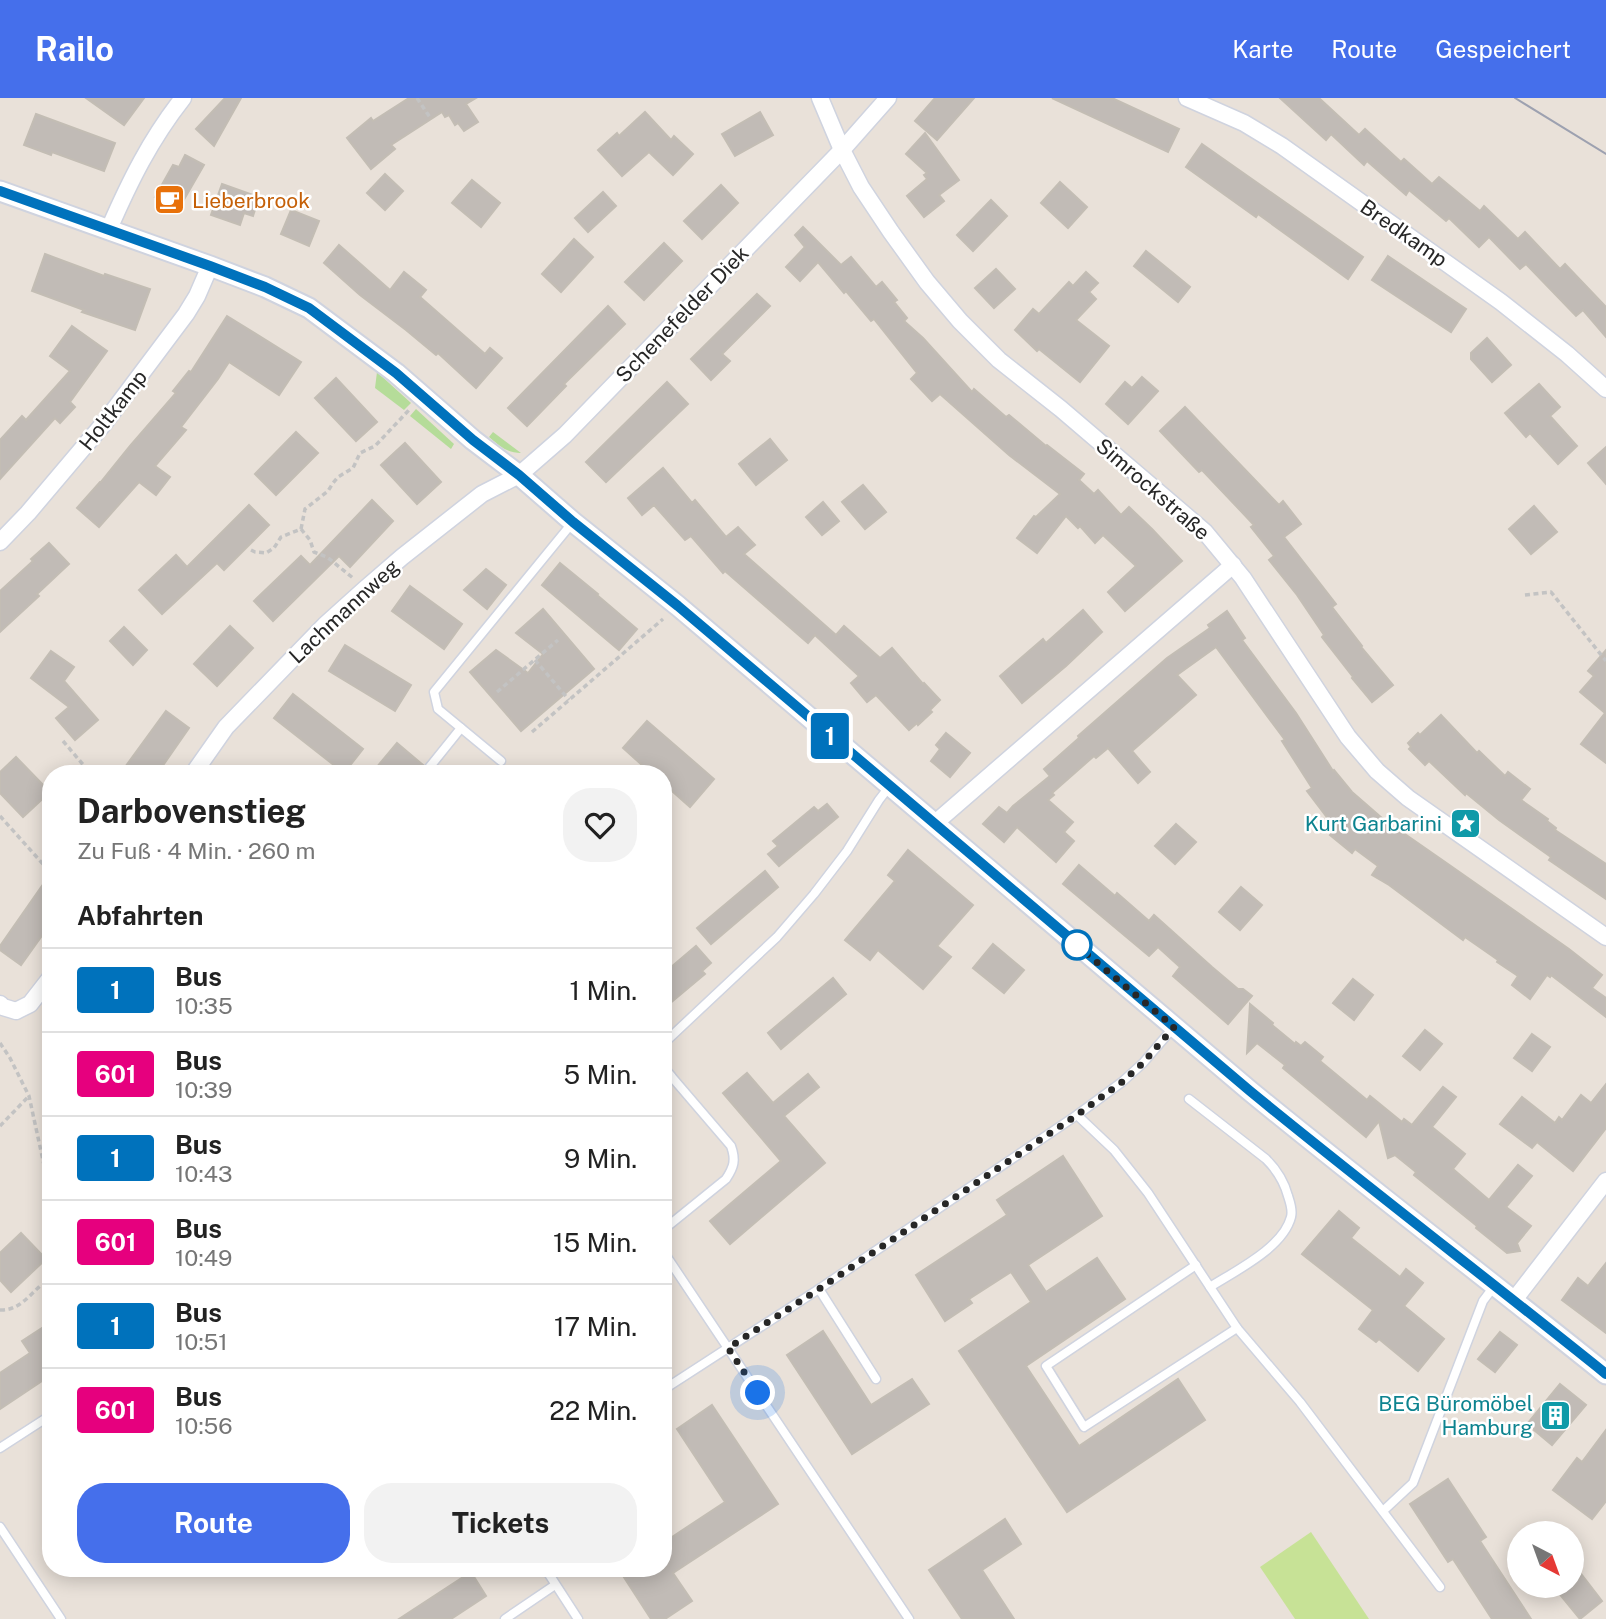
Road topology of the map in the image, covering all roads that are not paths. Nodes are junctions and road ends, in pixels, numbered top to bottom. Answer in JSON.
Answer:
{"nodes":[{"id":1,"x":183,"y":98,"type":"edge"},
{"id":2,"x":820,"y":98,"type":"edge"},
{"id":3,"x":888,"y":98,"type":"edge"},
{"id":4,"x":1187,"y":98,"type":"edge"},
{"id":5,"x":842,"y":149,"type":"junction"},
{"id":6,"x":0,"y":191,"type":"edge"},
{"id":7,"x":109,"y":229,"type":"junction"},
{"id":8,"x":210,"y":266,"type":"junction"},
{"id":9,"x":1606,"y":389,"type":"edge"},
{"id":10,"x":519,"y":475,"type":"junction"},
{"id":11,"x":573,"y":522,"type":"junction"},
{"id":12,"x":0,"y":542,"type":"edge"},
{"id":13,"x":1233,"y":565,"type":"junction"},
{"id":14,"x":461,"y":728,"type":"junction"},
{"id":15,"x":501,"y":761,"type":"dead end"},
{"id":16,"x":199,"y":765,"type":"edge"},
{"id":17,"x":431,"y":765,"type":"edge"},
{"id":18,"x":890,"y":787,"type":"junction"},
{"id":19,"x":934,"y":824,"type":"junction"},
{"id":20,"x":1606,"y":937,"type":"edge"},
{"id":21,"x":42,"y":988,"type":"edge"},
{"id":22,"x":0,"y":1004,"type":"edge"},
{"id":23,"x":1174,"y":1027,"type":"junction"},
{"id":24,"x":672,"y":1035,"type":"edge"},
{"id":25,"x":672,"y":1077,"type":"edge"},
{"id":26,"x":1189,"y":1099,"type":"dead end"},
{"id":27,"x":1077,"y":1115,"type":"junction"},
{"id":28,"x":1606,"y":1181,"type":"edge"},
{"id":29,"x":672,"y":1223,"type":"edge"},
{"id":30,"x":672,"y":1264,"type":"edge"},
{"id":31,"x":1196,"y":1265,"type":"junction"},
{"id":32,"x":1495,"y":1285,"type":"junction"},
{"id":33,"x":1210,"y":1287,"type":"junction"},
{"id":34,"x":819,"y":1289,"type":"junction"},
{"id":35,"x":1514,"y":1300,"type":"junction"},
{"id":36,"x":1237,"y":1328,"type":"junction"},
{"id":37,"x":728,"y":1348,"type":"junction"},
{"id":38,"x":1606,"y":1374,"type":"edge"},
{"id":39,"x":876,"y":1379,"type":"dead end"},
{"id":40,"x":672,"y":1384,"type":"edge"},
{"id":41,"x":42,"y":1421,"type":"edge"},
{"id":42,"x":0,"y":1448,"type":"edge"},
{"id":43,"x":1383,"y":1511,"type":"junction"},
{"id":44,"x":0,"y":1527,"type":"edge"},
{"id":45,"x":550,"y":1577,"type":"edge"},
{"id":46,"x":555,"y":1585,"type":"junction"},
{"id":47,"x":1440,"y":1587,"type":"dead end"},
{"id":48,"x":61,"y":1619,"type":"edge"},
{"id":49,"x":505,"y":1619,"type":"edge"},
{"id":50,"x":578,"y":1619,"type":"edge"},
{"id":51,"x":909,"y":1619,"type":"edge"}],
"edges":[{"from":1,"to":7,"type":"street"},
{"from":2,"to":5,"type":"street","name":"Simrockstraße"},
{"from":3,"to":5,"type":"street"},
{"from":4,"to":9,"type":"street","name":"Bredkamp"},
{"from":5,"to":10,"type":"street","name":"Schenefelder Diek"},
{"from":5,"to":13,"type":"street","name":"Simrockstraße"},
{"from":6,"to":7,"type":"street"},
{"from":7,"to":8,"type":"street"},
{"from":8,"to":10,"type":"street"},
{"from":8,"to":12,"type":"street","name":"Holtkamp"},
{"from":10,"to":11,"type":"street"},
{"from":10,"to":16,"type":"street","name":"Lachmannweg"},
{"from":11,"to":14,"type":"lane"},
{"from":11,"to":18,"type":"street"},
{"from":13,"to":19,"type":"street"},
{"from":13,"to":20,"type":"street","name":"Simrockstraße"},
{"from":14,"to":15,"type":"lane"},
{"from":14,"to":17,"type":"lane"},
{"from":18,"to":19,"type":"street"},
{"from":18,"to":24,"type":"lane"},
{"from":19,"to":23,"type":"street"},
{"from":21,"to":22,"type":"street"},
{"from":23,"to":27,"type":"lane"},
{"from":23,"to":32,"type":"street"},
{"from":25,"to":29,"type":"lane"},
{"from":26,"to":33,"type":"lane"},
{"from":27,"to":31,"type":"lane"},
{"from":27,"to":34,"type":"lane"},
{"from":28,"to":35,"type":"street"},
{"from":30,"to":37,"type":"lane"},
{"from":31,"to":33,"type":"lane"},
{"from":31,"to":36,"type":"lane"},
{"from":32,"to":35,"type":"street"},
{"from":32,"to":43,"type":"lane"},
{"from":33,"to":36,"type":"lane"},
{"from":34,"to":37,"type":"lane"},
{"from":34,"to":39,"type":"lane"},
{"from":35,"to":38,"type":"street"},
{"from":36,"to":43,"type":"lane"},
{"from":37,"to":40,"type":"lane"},
{"from":37,"to":51,"type":"lane"},
{"from":41,"to":42,"type":"lane"},
{"from":43,"to":47,"type":"lane"},
{"from":44,"to":48,"type":"lane"},
{"from":45,"to":46,"type":"lane"},
{"from":46,"to":49,"type":"lane"},
{"from":46,"to":50,"type":"lane"}]}
